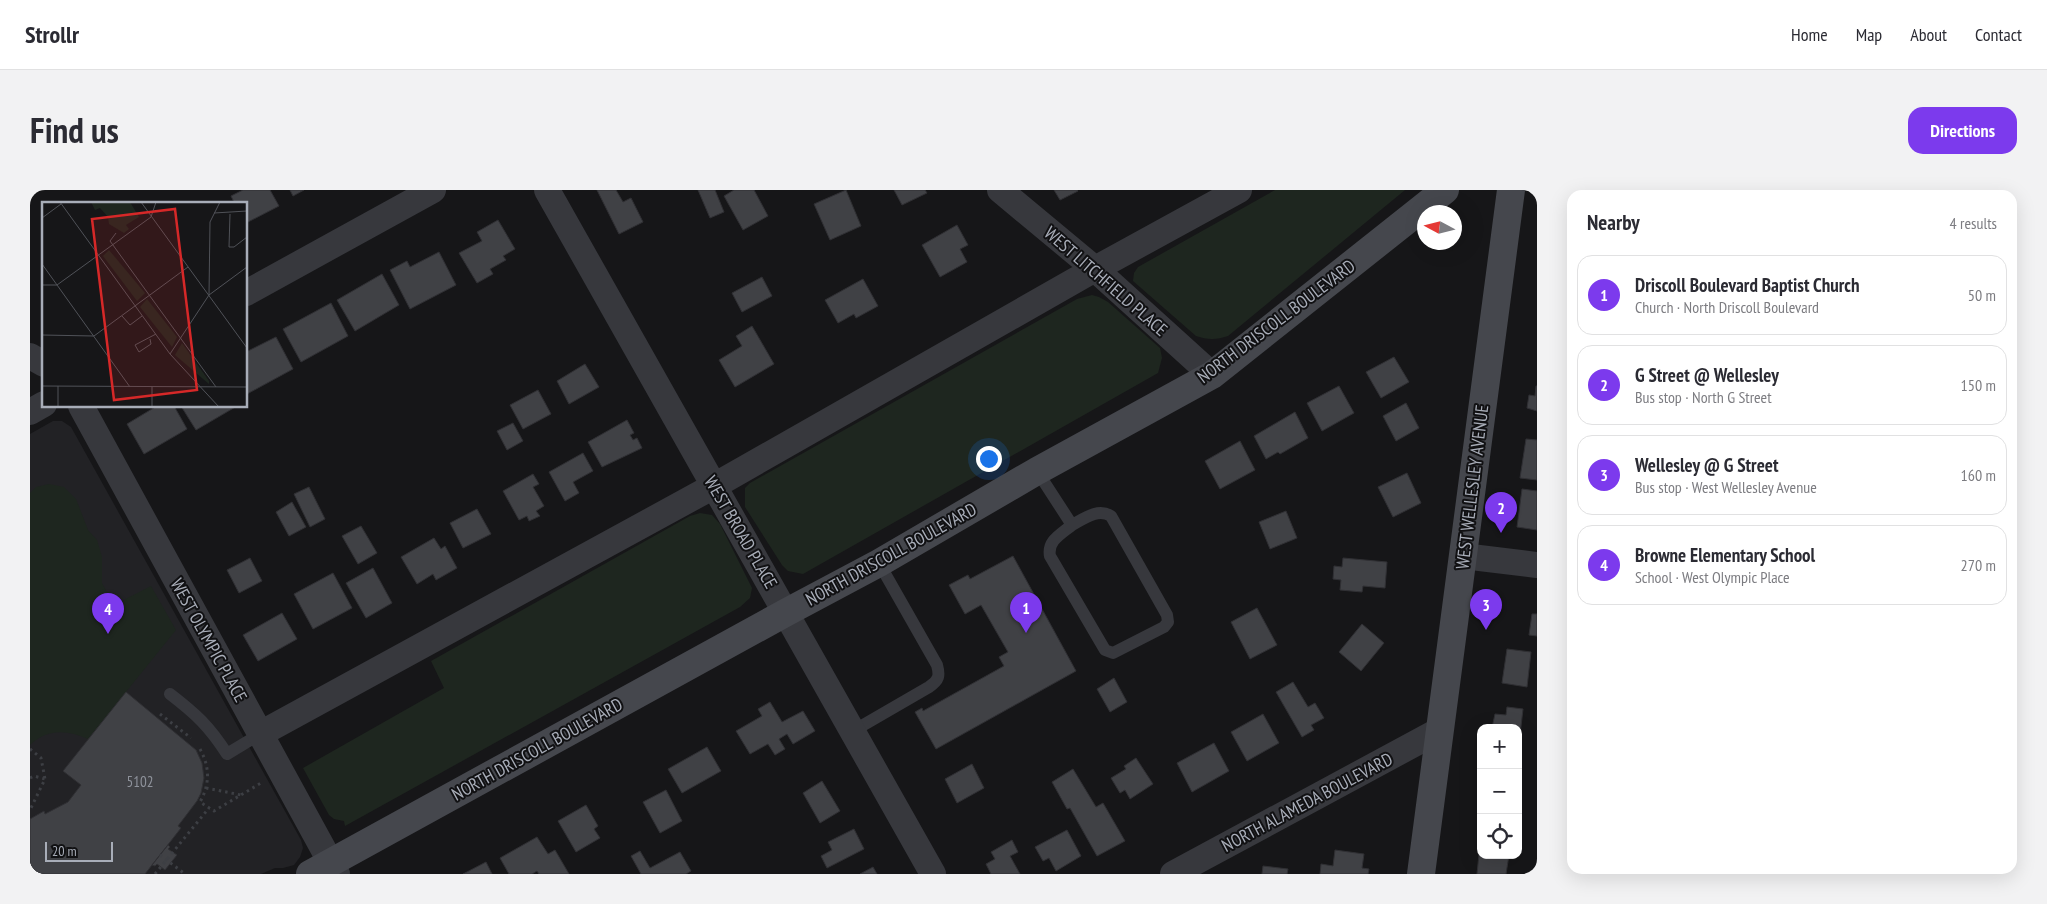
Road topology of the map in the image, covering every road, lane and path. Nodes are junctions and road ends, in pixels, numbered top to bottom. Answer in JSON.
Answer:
{"nodes":[{"id":1,"x":433,"y":190,"type":"edge"},
{"id":2,"x":547,"y":190,"type":"edge"},
{"id":3,"x":1000,"y":190,"type":"edge"},
{"id":4,"x":1239,"y":190,"type":"edge"},
{"id":5,"x":1445,"y":190,"type":"edge"},
{"id":6,"x":1511,"y":190,"type":"edge"},
{"id":7,"x":1095,"y":269,"type":"junction"},
{"id":8,"x":248,"y":292,"type":"edge"},
{"id":9,"x":30,"y":356,"type":"edge"},
{"id":10,"x":42,"y":363,"type":"edge"},
{"id":11,"x":1212,"y":375,"type":"junction"},
{"id":12,"x":42,"y":405,"type":"edge"},
{"id":13,"x":82,"y":408,"type":"edge"},
{"id":14,"x":30,"y":412,"type":"edge"},
{"id":15,"x":1037,"y":471,"type":"junction"},
{"id":16,"x":714,"y":486,"type":"junction"},
{"id":17,"x":1072,"y":525,"type":"junction"},
{"id":18,"x":1463,"y":556,"type":"junction"},
{"id":19,"x":879,"y":563,"type":"junction"},
{"id":20,"x":1537,"y":565,"type":"edge"},
{"id":21,"x":787,"y":612,"type":"junction"},
{"id":22,"x":170,"y":694,"type":"dead end"},
{"id":23,"x":160,"y":714,"type":"dead end"},
{"id":24,"x":1440,"y":730,"type":"junction"},
{"id":25,"x":853,"y":731,"type":"junction"},
{"id":26,"x":260,"y":734,"type":"junction"},
{"id":27,"x":194,"y":742,"type":"dead end"},
{"id":28,"x":199,"y":747,"type":"dead end"},
{"id":29,"x":30,"y":749,"type":"edge"},
{"id":30,"x":30,"y":778,"type":"edge"},
{"id":31,"x":45,"y":779,"type":"junction"},
{"id":32,"x":264,"y":782,"type":"dead end"},
{"id":33,"x":206,"y":788,"type":"junction"},
{"id":34,"x":241,"y":795,"type":"junction"},
{"id":35,"x":209,"y":808,"type":"junction"},
{"id":36,"x":30,"y":810,"type":"edge"},
{"id":37,"x":160,"y":855,"type":"dead end"},
{"id":38,"x":166,"y":860,"type":"junction"},
{"id":39,"x":326,"y":870,"type":"edge"},
{"id":40,"x":155,"y":874,"type":"edge"},
{"id":41,"x":185,"y":874,"type":"edge"},
{"id":42,"x":933,"y":874,"type":"edge"},
{"id":43,"x":1173,"y":874,"type":"edge"},
{"id":44,"x":1421,"y":874,"type":"edge"}],
"edges":[{"from":1,"to":8,"type":"street"},
{"from":2,"to":16,"type":"street","name":"WEST BROAD PLACE"},
{"from":3,"to":7,"type":"street","name":"WEST LITCHFIELD PLACE"},
{"from":4,"to":7,"type":"street"},
{"from":5,"to":11,"type":"main road","name":"NORTH DRISCOLL BOULEVARD"},
{"from":6,"to":18,"type":"main road","name":"WEST WELLESLEY AVENUE"},
{"from":7,"to":11,"type":"street","name":"WEST LITCHFIELD PLACE"},
{"from":7,"to":16,"type":"street"},
{"from":9,"to":10,"type":"street"},
{"from":11,"to":15,"type":"main road","name":"NORTH DRISCOLL BOULEVARD"},
{"from":12,"to":14,"type":"street"},
{"from":13,"to":26,"type":"street","name":"WEST OLYMPIC PLACE"},
{"from":15,"to":17,"type":"lane"},
{"from":15,"to":19,"type":"main road","name":"NORTH DRISCOLL BOULEVARD"},
{"from":16,"to":21,"type":"street","name":"WEST BROAD PLACE"},
{"from":16,"to":26,"type":"street"},
{"from":17,"to":17,"type":"lane"},
{"from":18,"to":20,"type":"street"},
{"from":18,"to":24,"type":"main road","name":"WEST WELLESLEY AVENUE"},
{"from":19,"to":21,"type":"main road","name":"NORTH DRISCOLL BOULEVARD"},
{"from":19,"to":25,"type":"lane"},
{"from":21,"to":25,"type":"street","name":"WEST BROAD PLACE"},
{"from":21,"to":39,"type":"main road","name":"NORTH DRISCOLL BOULEVARD"},
{"from":22,"to":26,"type":"lane"},
{"from":23,"to":27,"type":"path"},
{"from":24,"to":43,"type":"street","name":"NORTH ALAMEDA BOULEVARD"},
{"from":24,"to":44,"type":"main road","name":"WEST WELLESLEY AVENUE"},
{"from":25,"to":42,"type":"street","name":"WEST BROAD PLACE"},
{"from":26,"to":39,"type":"street","name":"WEST OLYMPIC PLACE"},
{"from":28,"to":33,"type":"path"},
{"from":29,"to":31,"type":"path"},
{"from":30,"to":31,"type":"path"},
{"from":31,"to":36,"type":"path"},
{"from":32,"to":34,"type":"path"},
{"from":33,"to":34,"type":"path"},
{"from":33,"to":35,"type":"path"},
{"from":34,"to":35,"type":"path"},
{"from":35,"to":38,"type":"path"},
{"from":37,"to":38,"type":"path"},
{"from":38,"to":40,"type":"path"},
{"from":38,"to":41,"type":"path"}]}
